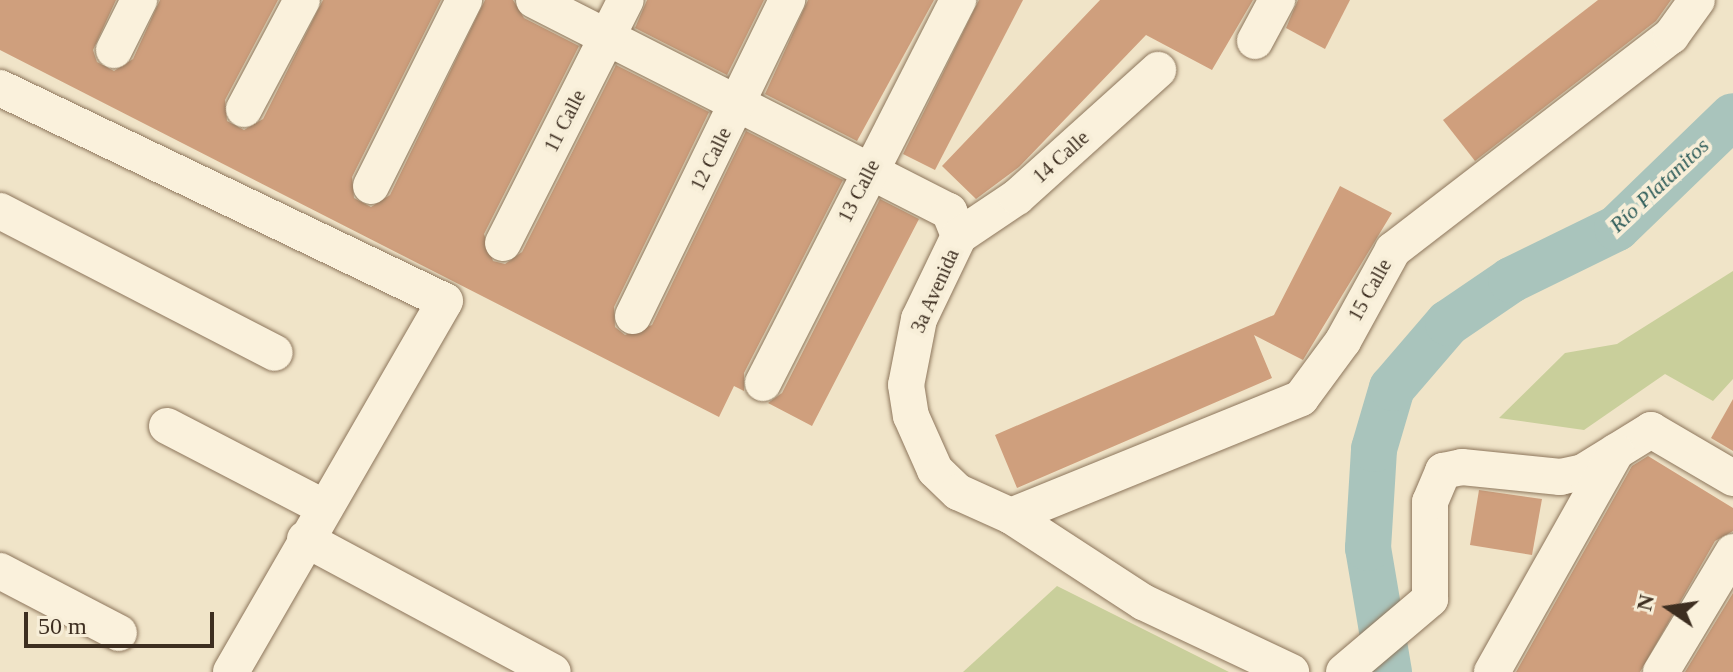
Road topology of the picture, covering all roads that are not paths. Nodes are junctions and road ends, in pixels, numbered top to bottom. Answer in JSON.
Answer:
{"nodes":[{"id":1,"x":139,"y":0,"type":"edge"},
{"id":2,"x":302,"y":0,"type":"edge"},
{"id":3,"x":464,"y":0,"type":"edge"},
{"id":4,"x":534,"y":0,"type":"edge"},
{"id":5,"x":626,"y":0,"type":"edge"},
{"id":6,"x":787,"y":0,"type":"edge"},
{"id":7,"x":958,"y":0,"type":"edge"},
{"id":8,"x":1277,"y":0,"type":"edge"},
{"id":9,"x":1697,"y":0,"type":"edge"},
{"id":10,"x":608,"y":37,"type":"junction"},
{"id":11,"x":1255,"y":41,"type":"dead end"},
{"id":12,"x":114,"y":50,"type":"dead end"},
{"id":13,"x":1158,"y":70,"type":"dead end"},
{"id":14,"x":0,"y":88,"type":"edge"},
{"id":15,"x":740,"y":100,"type":"junction"},
{"id":16,"x":244,"y":109,"type":"dead end"},
{"id":17,"x":870,"y":168,"type":"junction"},
{"id":18,"x":371,"y":186,"type":"dead end"},
{"id":19,"x":0,"y":211,"type":"edge"},
{"id":20,"x":959,"y":236,"type":"junction"},
{"id":21,"x":503,"y":243,"type":"dead end"},
{"id":22,"x":633,"y":316,"type":"dead end"},
{"id":23,"x":275,"y":353,"type":"dead end"},
{"id":24,"x":763,"y":383,"type":"dead end"},
{"id":25,"x":167,"y":426,"type":"dead end"},
{"id":26,"x":1621,"y":444,"type":"junction"},
{"id":27,"x":1733,"y":478,"type":"edge"},
{"id":28,"x":325,"y":508,"type":"junction"},
{"id":29,"x":1011,"y":516,"type":"junction"},
{"id":30,"x":305,"y":539,"type":"junction"},
{"id":31,"x":1733,"y":552,"type":"edge"},
{"id":32,"x":0,"y":571,"type":"edge"},
{"id":33,"x":119,"y":633,"type":"dead end"},
{"id":34,"x":1358,"y":664,"type":"edge"},
{"id":35,"x":231,"y":672,"type":"edge"},
{"id":36,"x":553,"y":672,"type":"edge"},
{"id":37,"x":1291,"y":672,"type":"edge"},
{"id":38,"x":1492,"y":672,"type":"edge"},
{"id":39,"x":1661,"y":672,"type":"edge"}],
"edges":[{"from":1,"to":12,"type":"street"},
{"from":2,"to":16,"type":"street"},
{"from":3,"to":18,"type":"street"},
{"from":4,"to":10,"type":"street","name":"3a Avenida"},
{"from":5,"to":10,"type":"street","name":"11 Calle"},
{"from":6,"to":15,"type":"street","name":"12 Calle"},
{"from":7,"to":17,"type":"street","name":"13 Calle"},
{"from":8,"to":11,"type":"street"},
{"from":9,"to":29,"type":"street","name":"15 Calle"},
{"from":10,"to":15,"type":"street","name":"3a Avenida"},
{"from":10,"to":21,"type":"street","name":"11 Calle"},
{"from":13,"to":20,"type":"street","name":"14 Calle"},
{"from":14,"to":28,"type":"street"},
{"from":15,"to":17,"type":"street","name":"3a Avenida"},
{"from":15,"to":22,"type":"street","name":"12 Calle"},
{"from":17,"to":20,"type":"street","name":"3a Avenida"},
{"from":17,"to":24,"type":"street","name":"13 Calle"},
{"from":19,"to":23,"type":"street"},
{"from":20,"to":29,"type":"street","name":"3a Avenida"},
{"from":25,"to":28,"type":"street"},
{"from":26,"to":27,"type":"street"},
{"from":26,"to":34,"type":"street"},
{"from":26,"to":38,"type":"street"},
{"from":28,"to":30,"type":"street"},
{"from":29,"to":37,"type":"street","name":"3a Avenida"},
{"from":30,"to":35,"type":"street"},
{"from":30,"to":36,"type":"street"},
{"from":31,"to":39,"type":"street"},
{"from":32,"to":33,"type":"street"}]}
